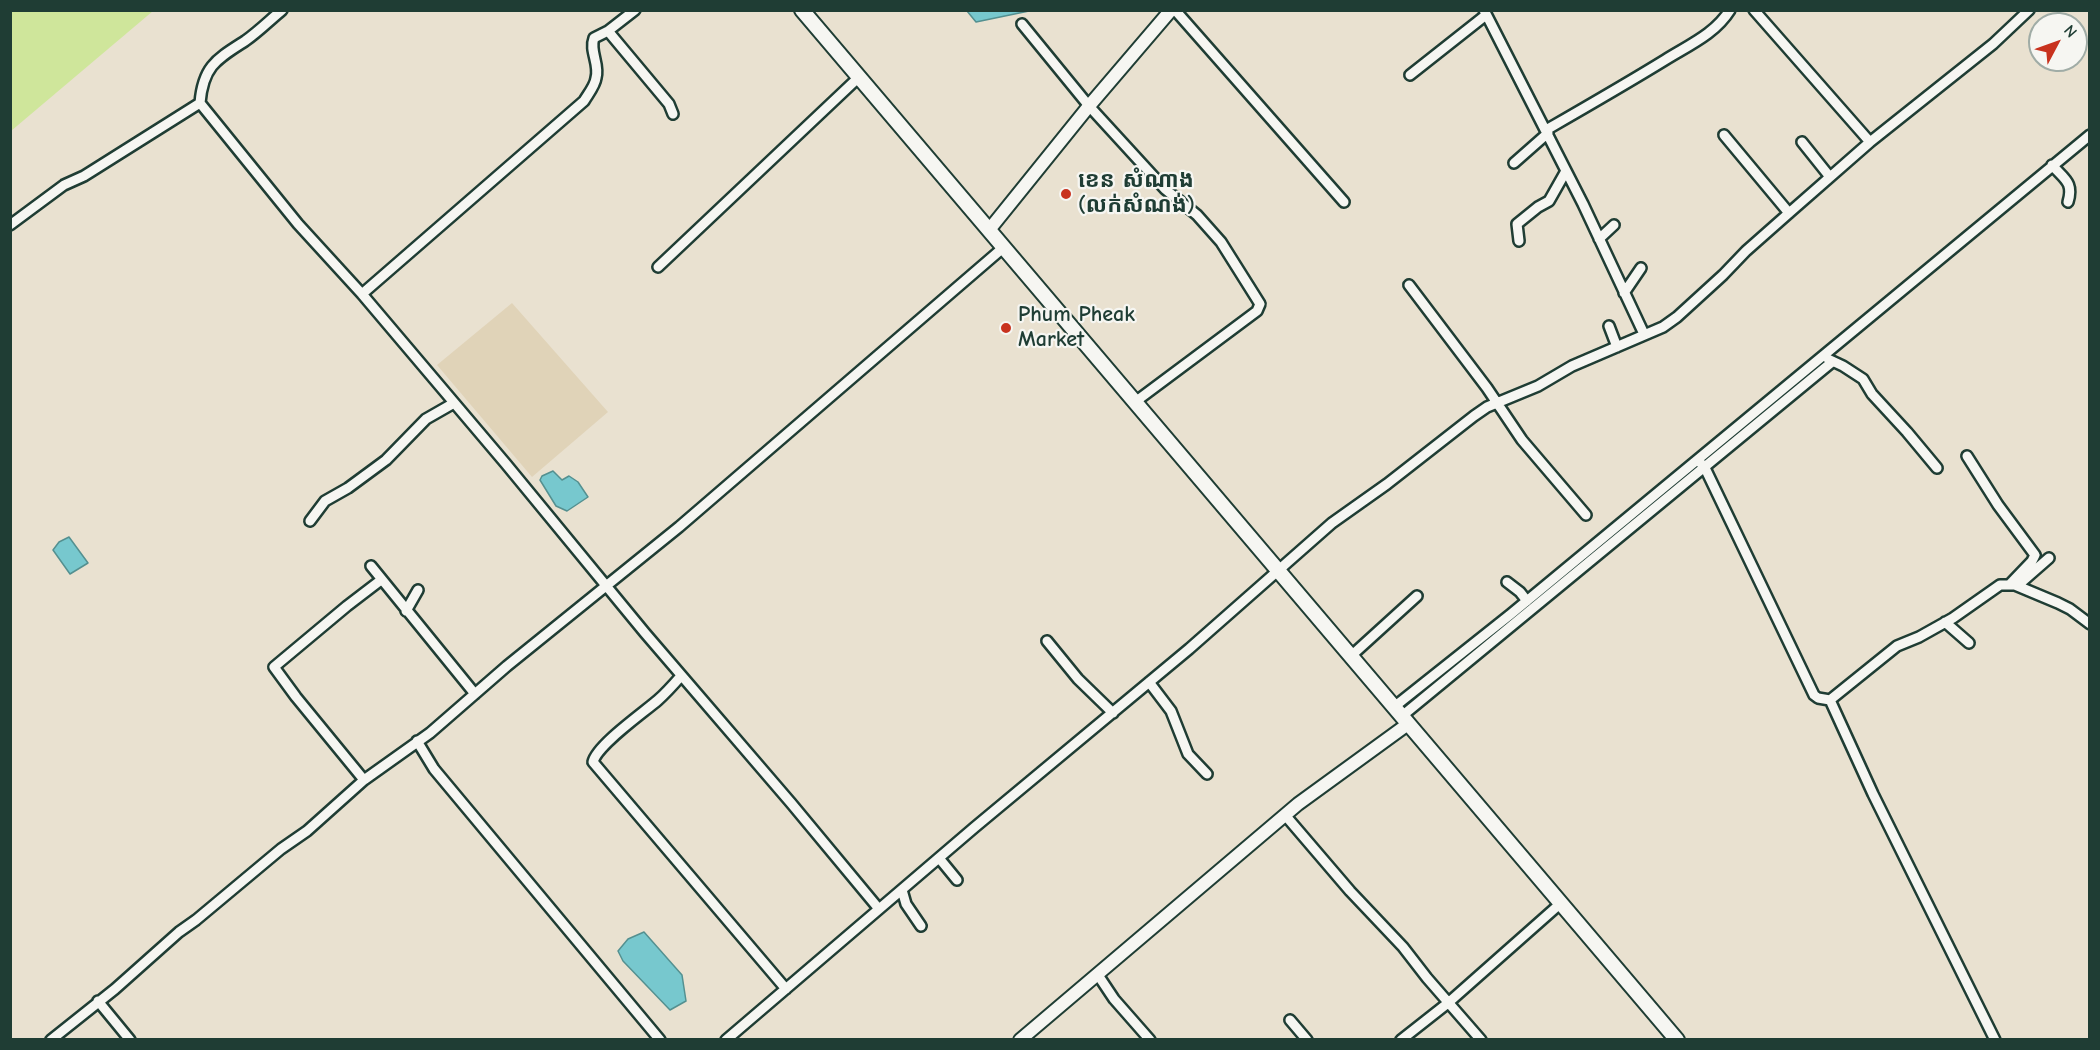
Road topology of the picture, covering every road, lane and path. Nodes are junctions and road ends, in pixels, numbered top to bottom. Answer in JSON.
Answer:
{"nodes":[{"id":1,"x":282,"y":10,"type":"edge"},
{"id":2,"x":635,"y":10,"type":"edge"},
{"id":3,"x":802,"y":10,"type":"edge"},
{"id":4,"x":1173,"y":10,"type":"edge"},
{"id":5,"x":1730,"y":10,"type":"edge"},
{"id":6,"x":1754,"y":10,"type":"edge"},
{"id":7,"x":2029,"y":10,"type":"edge"},
{"id":8,"x":1485,"y":13,"type":"edge"},
{"id":9,"x":1022,"y":24,"type":"dead end"},
{"id":10,"x":608,"y":31,"type":"junction"},
{"id":11,"x":1410,"y":75,"type":"dead end"},
{"id":12,"x":859,"y":77,"type":"junction"},
{"id":13,"x":200,"y":103,"type":"junction"},
{"id":14,"x":1089,"y":106,"type":"junction"},
{"id":15,"x":673,"y":114,"type":"dead end"},
{"id":16,"x":1547,"y":131,"type":"junction"},
{"id":17,"x":1724,"y":135,"type":"dead end"},
{"id":18,"x":2090,"y":135,"type":"edge"},
{"id":19,"x":1802,"y":142,"type":"dead end"},
{"id":20,"x":1870,"y":142,"type":"junction"},
{"id":21,"x":1514,"y":164,"type":"dead end"},
{"id":22,"x":2055,"y":169,"type":"junction"},
{"id":23,"x":1566,"y":171,"type":"junction"},
{"id":24,"x":1830,"y":177,"type":"junction"},
{"id":25,"x":1344,"y":202,"type":"dead end"},
{"id":26,"x":2068,"y":202,"type":"dead end"},
{"id":27,"x":1789,"y":213,"type":"junction"},
{"id":28,"x":10,"y":225,"type":"edge"},
{"id":29,"x":1614,"y":225,"type":"dead end"},
{"id":30,"x":989,"y":230,"type":"junction"},
{"id":31,"x":1599,"y":239,"type":"junction"},
{"id":32,"x":1519,"y":241,"type":"dead end"},
{"id":33,"x":1004,"y":247,"type":"junction"},
{"id":34,"x":658,"y":267,"type":"dead end"},
{"id":35,"x":1641,"y":268,"type":"dead end"},
{"id":36,"x":1410,"y":285,"type":"dead end"},
{"id":37,"x":1624,"y":293,"type":"junction"},
{"id":38,"x":362,"y":294,"type":"junction"},
{"id":39,"x":1609,"y":326,"type":"dead end"},
{"id":40,"x":1644,"y":334,"type":"junction"},
{"id":41,"x":1617,"y":347,"type":"junction"},
{"id":42,"x":1827,"y":359,"type":"junction"},
{"id":43,"x":1135,"y":402,"type":"junction"},
{"id":44,"x":454,"y":403,"type":"junction"},
{"id":45,"x":1498,"y":404,"type":"junction"},
{"id":46,"x":1967,"y":456,"type":"dead end"},
{"id":47,"x":1701,"y":464,"type":"junction"},
{"id":48,"x":1937,"y":468,"type":"dead end"},
{"id":49,"x":1586,"y":515,"type":"dead end"},
{"id":50,"x":310,"y":521,"type":"dead end"},
{"id":51,"x":2049,"y":558,"type":"dead end"},
{"id":52,"x":370,"y":566,"type":"dead end"},
{"id":53,"x":1279,"y":570,"type":"junction"},
{"id":54,"x":381,"y":580,"type":"junction"},
{"id":55,"x":1507,"y":582,"type":"dead end"},
{"id":56,"x":606,"y":585,"type":"junction"},
{"id":57,"x":2013,"y":586,"type":"junction"},
{"id":58,"x":418,"y":590,"type":"dead end"},
{"id":59,"x":1417,"y":596,"type":"dead end"},
{"id":60,"x":1527,"y":601,"type":"junction"},
{"id":61,"x":406,"y":610,"type":"junction"},
{"id":62,"x":1944,"y":622,"type":"junction"},
{"id":63,"x":2090,"y":624,"type":"edge"},
{"id":64,"x":1047,"y":641,"type":"dead end"},
{"id":65,"x":1969,"y":643,"type":"dead end"},
{"id":66,"x":1351,"y":656,"type":"junction"},
{"id":67,"x":681,"y":676,"type":"junction"},
{"id":68,"x":1149,"y":682,"type":"junction"},
{"id":69,"x":475,"y":694,"type":"junction"},
{"id":70,"x":1830,"y":700,"type":"junction"},
{"id":71,"x":1113,"y":713,"type":"junction"},
{"id":72,"x":1402,"y":716,"type":"junction"},
{"id":73,"x":417,"y":741,"type":"junction"},
{"id":74,"x":1207,"y":774,"type":"dead end"},
{"id":75,"x":364,"y":780,"type":"junction"},
{"id":76,"x":1285,"y":815,"type":"junction"},
{"id":77,"x":939,"y":858,"type":"junction"},
{"id":78,"x":957,"y":879,"type":"dead end"},
{"id":79,"x":902,"y":890,"type":"junction"},
{"id":80,"x":1561,"y":903,"type":"junction"},
{"id":81,"x":879,"y":909,"type":"junction"},
{"id":82,"x":921,"y":926,"type":"dead end"},
{"id":83,"x":1098,"y":975,"type":"junction"},
{"id":84,"x":786,"y":989,"type":"junction"},
{"id":85,"x":98,"y":1001,"type":"junction"},
{"id":86,"x":1448,"y":1003,"type":"junction"},
{"id":87,"x":1290,"y":1020,"type":"dead end"},
{"id":88,"x":51,"y":1040,"type":"edge"},
{"id":89,"x":130,"y":1040,"type":"edge"},
{"id":90,"x":660,"y":1040,"type":"edge"},
{"id":91,"x":726,"y":1040,"type":"edge"},
{"id":92,"x":1020,"y":1040,"type":"edge"},
{"id":93,"x":1150,"y":1040,"type":"edge"},
{"id":94,"x":1307,"y":1040,"type":"edge"},
{"id":95,"x":1401,"y":1040,"type":"edge"},
{"id":96,"x":1481,"y":1040,"type":"edge"},
{"id":97,"x":1677,"y":1040,"type":"edge"},
{"id":98,"x":1995,"y":1040,"type":"edge"}],
"edges":[{"from":1,"to":13,"type":"street"},
{"from":2,"to":10,"type":"street"},
{"from":3,"to":12,"type":"main road"},
{"from":4,"to":14,"type":"street"},
{"from":4,"to":25,"type":"street"},
{"from":5,"to":16,"type":"street"},
{"from":6,"to":20,"type":"street"},
{"from":7,"to":20,"type":"street"},
{"from":8,"to":11,"type":"street"},
{"from":8,"to":16,"type":"street"},
{"from":9,"to":14,"type":"street"},
{"from":10,"to":15,"type":"street"},
{"from":10,"to":38,"type":"street"},
{"from":12,"to":30,"type":"main road"},
{"from":12,"to":34,"type":"street"},
{"from":13,"to":28,"type":"street"},
{"from":13,"to":38,"type":"street"},
{"from":14,"to":30,"type":"street"},
{"from":14,"to":43,"type":"street"},
{"from":16,"to":21,"type":"street"},
{"from":16,"to":23,"type":"street"},
{"from":17,"to":27,"type":"street"},
{"from":18,"to":22,"type":"street"},
{"from":19,"to":24,"type":"street"},
{"from":20,"to":24,"type":"street"},
{"from":22,"to":26,"type":"street"},
{"from":22,"to":42,"type":"street"},
{"from":23,"to":31,"type":"street"},
{"from":23,"to":32,"type":"street"},
{"from":24,"to":27,"type":"street"},
{"from":27,"to":40,"type":"street"},
{"from":29,"to":31,"type":"street"},
{"from":30,"to":33,"type":"main road"},
{"from":31,"to":37,"type":"street"},
{"from":33,"to":43,"type":"main road"},
{"from":33,"to":56,"type":"street"},
{"from":35,"to":37,"type":"street"},
{"from":36,"to":45,"type":"street"},
{"from":37,"to":40,"type":"street"},
{"from":38,"to":44,"type":"street"},
{"from":39,"to":41,"type":"street"},
{"from":40,"to":41,"type":"street"},
{"from":41,"to":45,"type":"street"},
{"from":42,"to":47,"type":"street"},
{"from":42,"to":48,"type":"street"},
{"from":43,"to":53,"type":"main road"},
{"from":44,"to":50,"type":"street"},
{"from":44,"to":56,"type":"street"},
{"from":45,"to":49,"type":"street"},
{"from":45,"to":53,"type":"street"},
{"from":46,"to":57,"type":"street"},
{"from":47,"to":60,"type":"street"},
{"from":47,"to":70,"type":"street"},
{"from":47,"to":72,"type":"street"},
{"from":51,"to":57,"type":"street"},
{"from":52,"to":54,"type":"street"},
{"from":53,"to":66,"type":"main road"},
{"from":53,"to":68,"type":"street"},
{"from":54,"to":61,"type":"street"},
{"from":54,"to":75,"type":"street"},
{"from":55,"to":60,"type":"street"},
{"from":56,"to":67,"type":"street"},
{"from":56,"to":69,"type":"street"},
{"from":57,"to":62,"type":"street"},
{"from":57,"to":63,"type":"street"},
{"from":58,"to":61,"type":"street"},
{"from":59,"to":66,"type":"street"},
{"from":60,"to":72,"type":"street"},
{"from":61,"to":69,"type":"street"},
{"from":62,"to":65,"type":"street"},
{"from":62,"to":70,"type":"street"},
{"from":64,"to":71,"type":"street"},
{"from":66,"to":72,"type":"main road"},
{"from":67,"to":81,"type":"street"},
{"from":67,"to":84,"type":"street"},
{"from":68,"to":71,"type":"street"},
{"from":68,"to":74,"type":"street"},
{"from":69,"to":73,"type":"street"},
{"from":70,"to":98,"type":"street"},
{"from":71,"to":77,"type":"street"},
{"from":72,"to":76,"type":"street"},
{"from":72,"to":80,"type":"main road"},
{"from":73,"to":75,"type":"street"},
{"from":73,"to":90,"type":"street"},
{"from":75,"to":85,"type":"street"},
{"from":76,"to":83,"type":"street"},
{"from":76,"to":86,"type":"street"},
{"from":77,"to":78,"type":"street"},
{"from":77,"to":79,"type":"street"},
{"from":79,"to":81,"type":"street"},
{"from":79,"to":82,"type":"street"},
{"from":80,"to":86,"type":"street"},
{"from":80,"to":97,"type":"main road"},
{"from":81,"to":84,"type":"street"},
{"from":83,"to":92,"type":"street"},
{"from":83,"to":93,"type":"street"},
{"from":84,"to":91,"type":"street"},
{"from":85,"to":88,"type":"street"},
{"from":85,"to":89,"type":"street"},
{"from":86,"to":95,"type":"street"},
{"from":86,"to":96,"type":"street"},
{"from":87,"to":94,"type":"street"}]}
